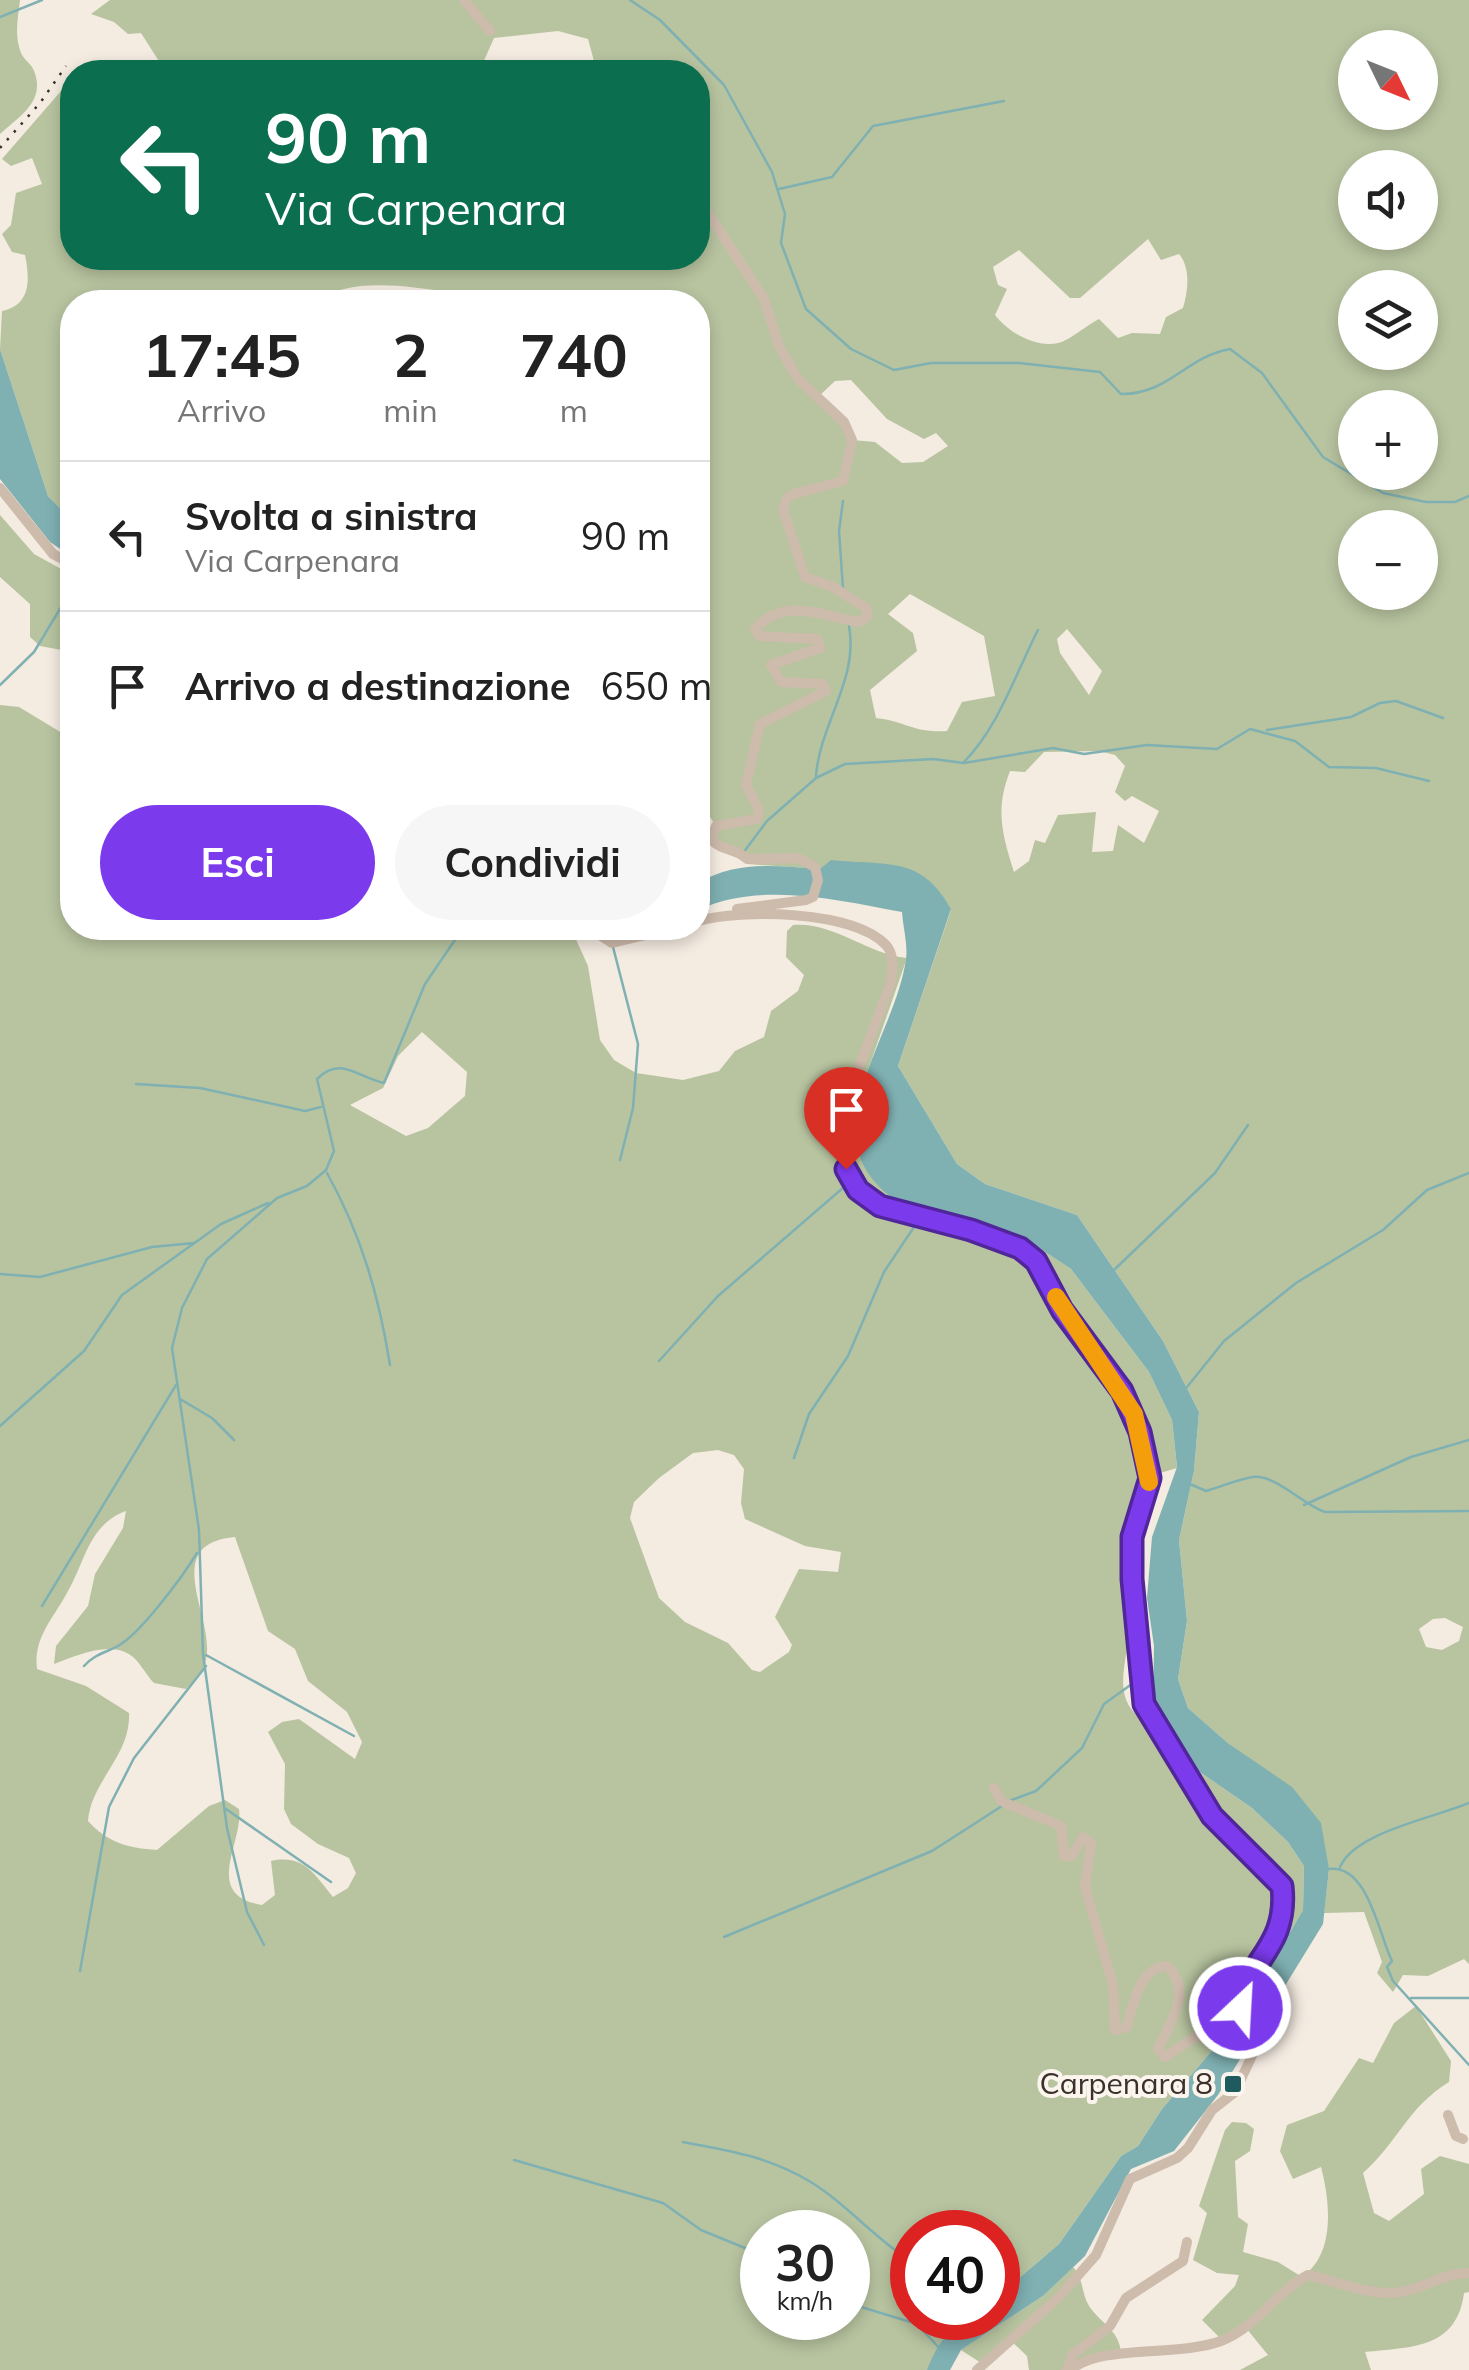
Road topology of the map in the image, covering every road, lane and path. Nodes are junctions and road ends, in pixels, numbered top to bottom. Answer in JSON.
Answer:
{"nodes":[{"id":1,"x":464,"y":0,"type":"edge"},
{"id":2,"x":490,"y":31,"type":"dead end"},
{"id":3,"x":710,"y":216,"type":"edge"},
{"id":4,"x":0,"y":488,"type":"edge"},
{"id":5,"x":60,"y":558,"type":"edge"},
{"id":6,"x":710,"y":915,"type":"edge"},
{"id":7,"x":710,"y":918,"type":"edge"},
{"id":8,"x":994,"y":1788,"type":"dead end"},
{"id":9,"x":1237,"y":2010,"type":"junction"},
{"id":10,"x":1448,"y":2115,"type":"dead end"},
{"id":11,"x":1463,"y":2139,"type":"dead end"},
{"id":12,"x":1188,"y":2242,"type":"dead end"},
{"id":13,"x":1469,"y":2273,"type":"edge"},
{"id":14,"x":977,"y":2370,"type":"edge"},
{"id":15,"x":1069,"y":2370,"type":"edge"}],
"edges":[{"from":1,"to":2,"type":"street"},
{"from":3,"to":6,"type":"street"},
{"from":4,"to":5,"type":"street"},
{"from":7,"to":9,"type":"street"},
{"from":8,"to":9,"type":"street"},
{"from":9,"to":14,"type":"street"},
{"from":10,"to":11,"type":"street"},
{"from":12,"to":15,"type":"street"},
{"from":13,"to":15,"type":"street"}]}
